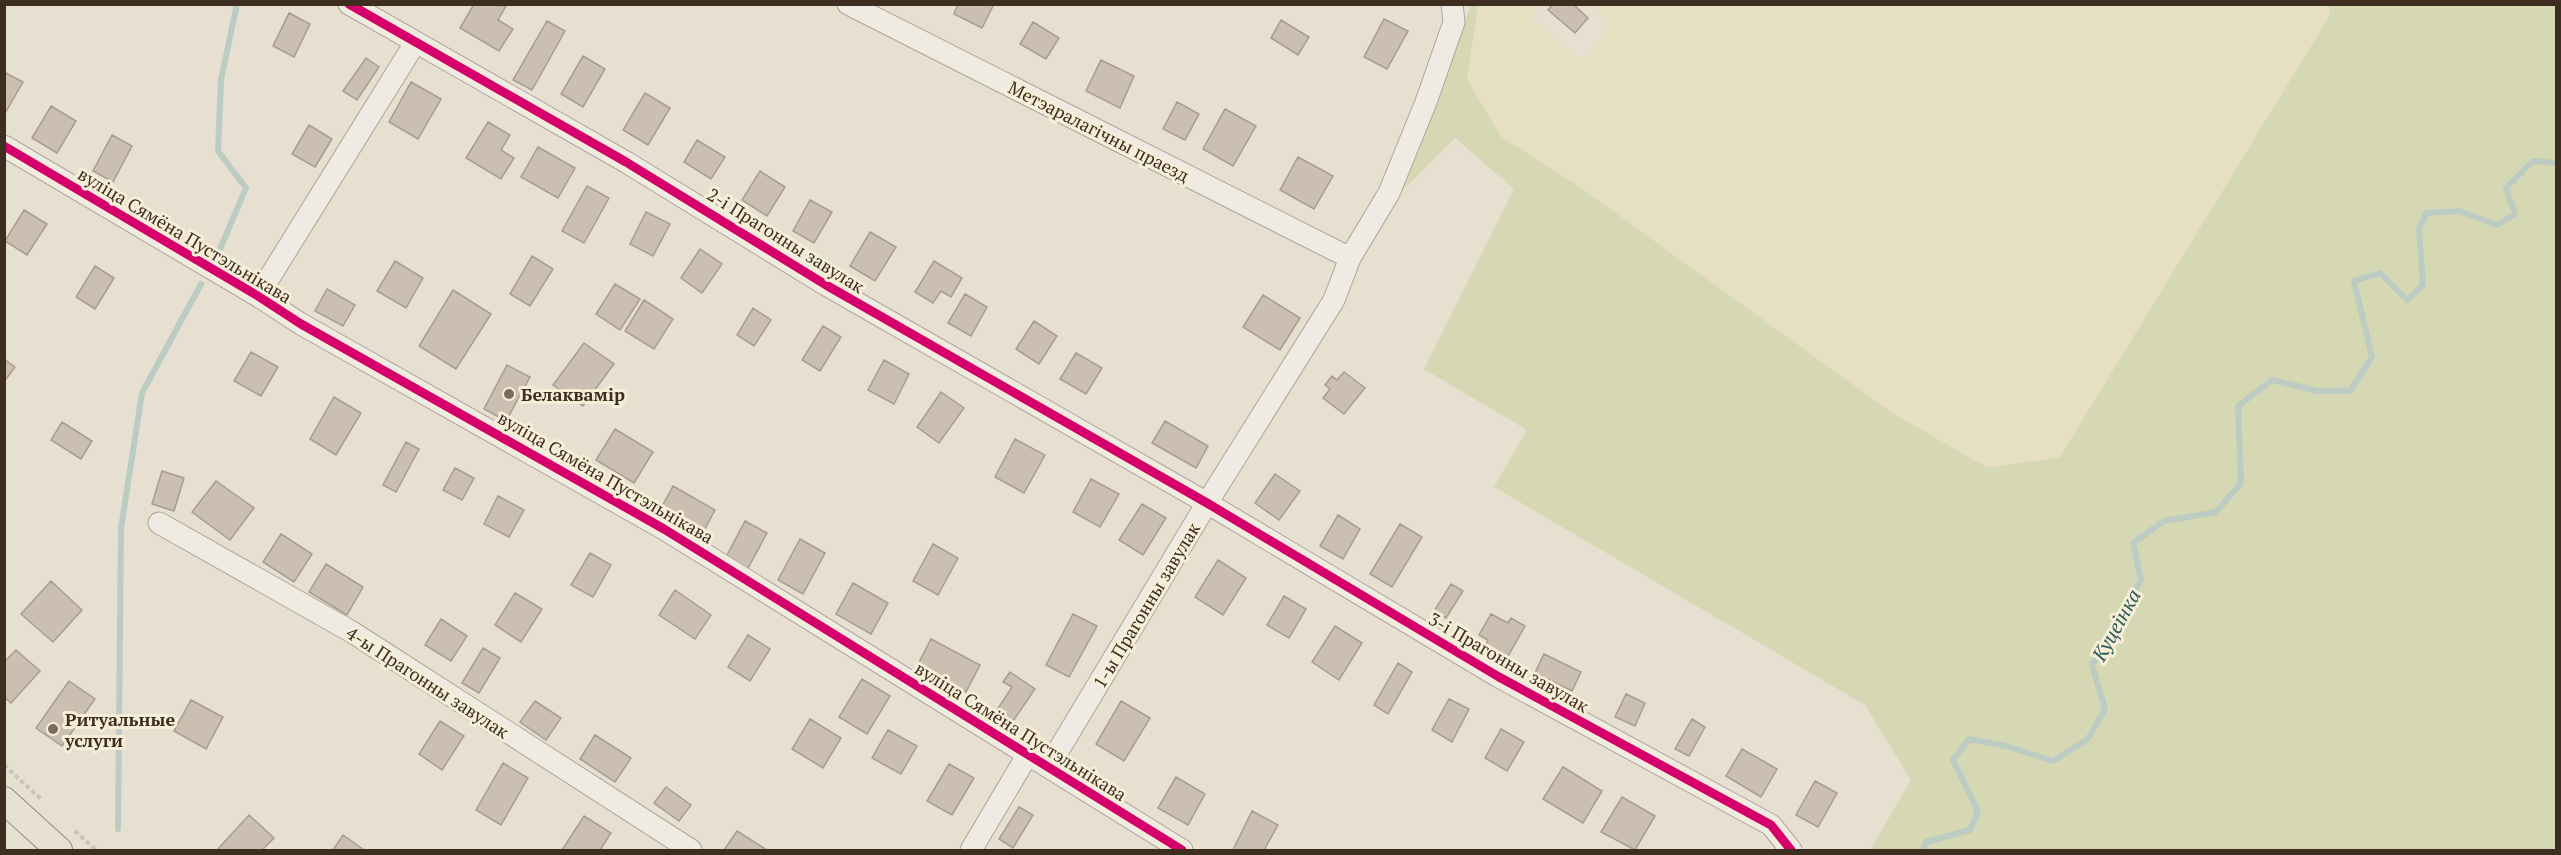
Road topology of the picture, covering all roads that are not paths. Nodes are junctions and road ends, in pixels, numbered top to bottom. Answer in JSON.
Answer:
{"nodes":[{"id":1,"x":349,"y":4,"type":"edge"},
{"id":2,"x":848,"y":4,"type":"edge"},
{"id":3,"x":1452,"y":4,"type":"edge"},
{"id":4,"x":415,"y":43,"type":"junction"},
{"id":5,"x":4,"y":146,"type":"edge"},
{"id":6,"x":1350,"y":258,"type":"junction"},
{"id":7,"x":258,"y":296,"type":"junction"},
{"id":8,"x":1207,"y":503,"type":"junction"},
{"id":9,"x":159,"y":522,"type":"dead end"},
{"id":10,"x":1028,"y":754,"type":"junction"},
{"id":11,"x":1049,"y":766,"type":"junction"},
{"id":12,"x":4,"y":800,"type":"edge"},
{"id":13,"x":59,"y":850,"type":"edge"},
{"id":14,"x":691,"y":850,"type":"edge"},
{"id":15,"x":971,"y":850,"type":"edge"},
{"id":16,"x":1182,"y":850,"type":"edge"},
{"id":17,"x":1791,"y":850,"type":"edge"}],
"edges":[{"from":1,"to":4,"type":"street","name":"2-і Прагонны завулак"},
{"from":2,"to":6,"type":"street","name":"Метэаралагічны праезд"},
{"from":3,"to":6,"type":"street","name":"1-ы Прагонны завулак"},
{"from":4,"to":7,"type":"street"},
{"from":4,"to":8,"type":"street","name":"2-і Прагонны завулак"},
{"from":5,"to":7,"type":"street","name":"вуліца Сямёна Пустэльнікава"},
{"from":6,"to":8,"type":"street","name":"1-ы Прагонны завулак"},
{"from":7,"to":10,"type":"street","name":"вуліца Сямёна Пустэльнікава"},
{"from":8,"to":11,"type":"street","name":"1-ы Прагонны завулак"},
{"from":8,"to":17,"type":"street","name":"3-і Прагонны завулак"},
{"from":9,"to":14,"type":"street","name":"4-ы Прагонны завулак"},
{"from":10,"to":11,"type":"street","name":"вуліца Сямёна Пустэльнікава"},
{"from":10,"to":15,"type":"street"},
{"from":11,"to":16,"type":"street","name":"вуліца Сямёна Пустэльнікава"},
{"from":12,"to":13,"type":"main road"}]}
